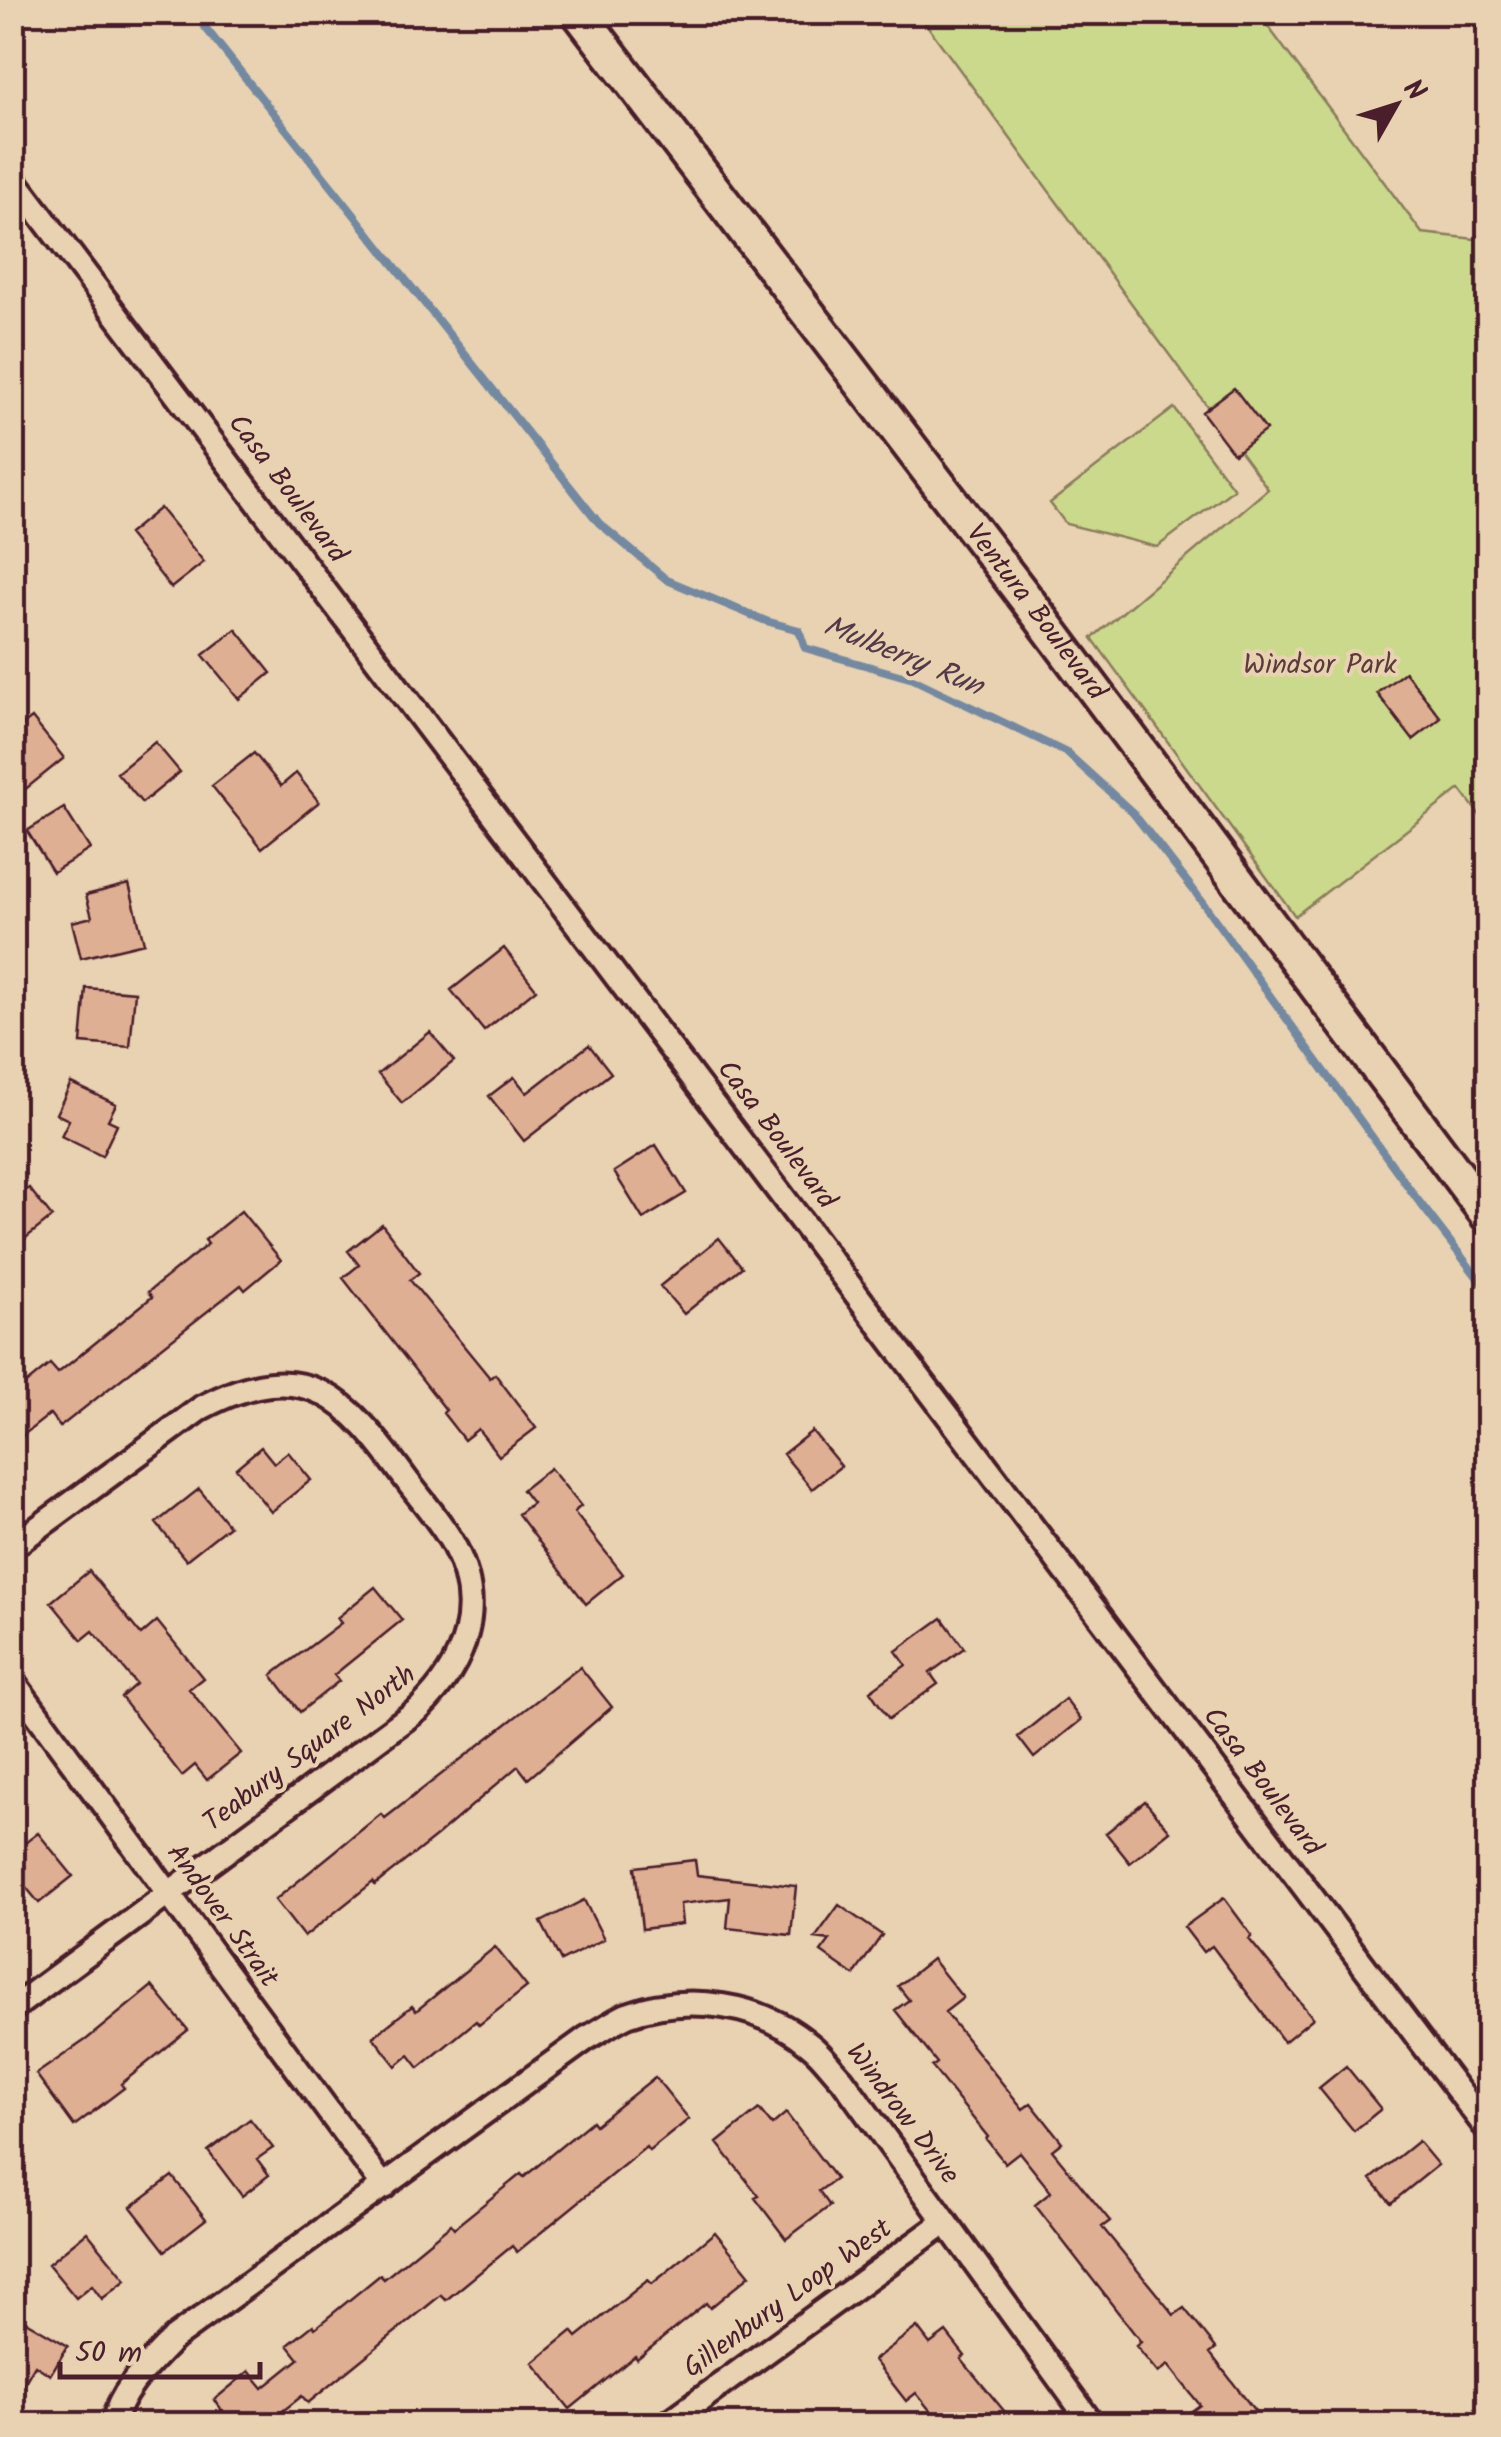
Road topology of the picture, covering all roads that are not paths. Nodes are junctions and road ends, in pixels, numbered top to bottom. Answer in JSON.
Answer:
{"nodes":[{"id":1,"x":578,"y":12,"type":"edge"},
{"id":2,"x":12,"y":178,"type":"edge"},
{"id":3,"x":1488,"y":1216,"type":"edge"},
{"id":4,"x":12,"y":1547,"type":"edge"},
{"id":5,"x":12,"y":1680,"type":"edge"},
{"id":6,"x":170,"y":1893,"type":"junction"},
{"id":7,"x":12,"y":2009,"type":"edge"},
{"id":8,"x":1488,"y":2130,"type":"edge"},
{"id":9,"x":384,"y":2186,"type":"junction"},
{"id":10,"x":945,"y":2222,"type":"junction"},
{"id":11,"x":113,"y":2424,"type":"edge"},
{"id":12,"x":667,"y":2424,"type":"edge"},
{"id":13,"x":1092,"y":2424,"type":"edge"}],
"edges":[{"from":1,"to":3,"type":"street","name":"Ventura Boulevard"},
{"from":2,"to":8,"type":"street","name":"Casa Boulevard"},
{"from":4,"to":6,"type":"street","name":"Teabury Square North"},
{"from":5,"to":6,"type":"street","name":"Andover Strait"},
{"from":6,"to":7,"type":"street","name":"Teabury Square North"},
{"from":6,"to":9,"type":"street","name":"Andover Strait"},
{"from":9,"to":10,"type":"street","name":"Windrow Drive"},
{"from":9,"to":11,"type":"street","name":"Windrow Drive"},
{"from":10,"to":12,"type":"street","name":"Gillenbury Loop West"},
{"from":10,"to":13,"type":"street","name":"Windrow Drive"}]}
